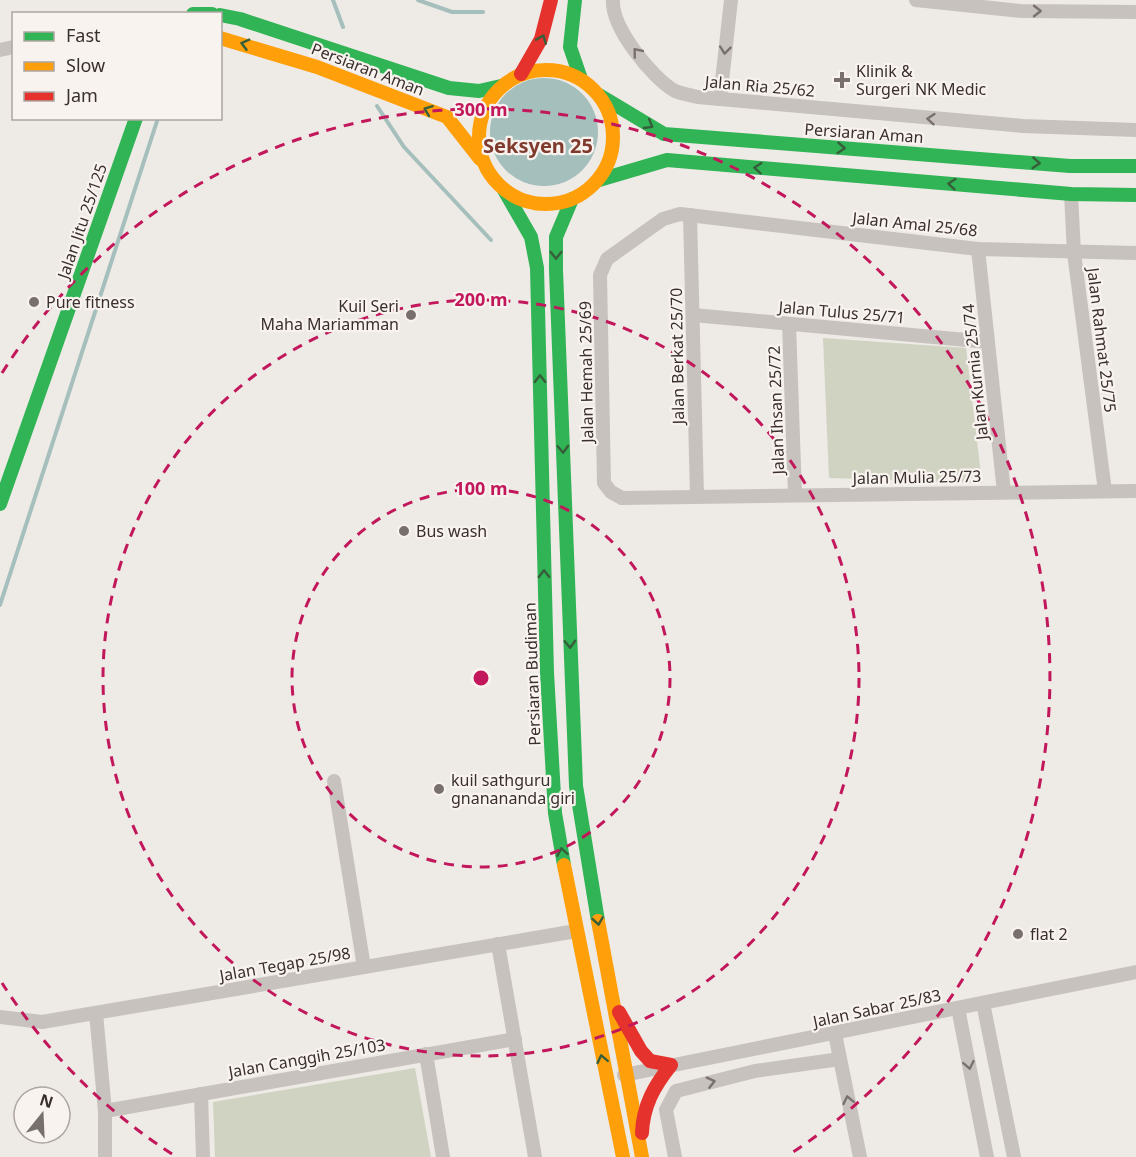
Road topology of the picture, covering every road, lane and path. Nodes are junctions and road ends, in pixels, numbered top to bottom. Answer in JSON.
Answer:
{"nodes":[{"id":1,"x":551,"y":0,"type":"edge"},
{"id":2,"x":575,"y":0,"type":"edge"},
{"id":3,"x":613,"y":0,"type":"edge"},
{"id":4,"x":731,"y":0,"type":"edge"},
{"id":5,"x":916,"y":0,"type":"edge"},
{"id":6,"x":1084,"y":6,"type":"edge"},
{"id":7,"x":1136,"y":12,"type":"edge"},
{"id":8,"x":222,"y":15,"type":"edge"},
{"id":9,"x":222,"y":39,"type":"edge"},
{"id":10,"x":521,"y":74,"type":"junction"},
{"id":11,"x":581,"y":79,"type":"junction"},
{"id":12,"x":501,"y":86,"type":"junction"},
{"id":13,"x":599,"y":95,"type":"junction"},
{"id":14,"x":720,"y":99,"type":"junction"},
{"id":15,"x":135,"y":120,"type":"edge"},
{"id":16,"x":1136,"y":130,"type":"edge"},
{"id":17,"x":484,"y":163,"type":"junction"},
{"id":18,"x":1136,"y":166,"type":"edge"},
{"id":19,"x":599,"y":180,"type":"junction"},
{"id":20,"x":504,"y":190,"type":"junction"},
{"id":21,"x":1071,"y":194,"type":"junction"},
{"id":22,"x":1136,"y":195,"type":"edge"},
{"id":23,"x":572,"y":200,"type":"junction"},
{"id":24,"x":690,"y":215,"type":"junction"},
{"id":25,"x":978,"y":249,"type":"junction"},
{"id":26,"x":1074,"y":253,"type":"junction"},
{"id":27,"x":1136,"y":253,"type":"edge"},
{"id":28,"x":693,"y":315,"type":"junction"},
{"id":29,"x":789,"y":324,"type":"junction"},
{"id":30,"x":988,"y":342,"type":"junction"},
{"id":31,"x":1136,"y":490,"type":"edge"},
{"id":32,"x":1105,"y":491,"type":"junction"},
{"id":33,"x":1004,"y":492,"type":"junction"},
{"id":34,"x":795,"y":495,"type":"junction"},
{"id":35,"x":698,"y":496,"type":"junction"},
{"id":36,"x":0,"y":504,"type":"edge"},
{"id":37,"x":334,"y":780,"type":"dead end"},
{"id":38,"x":576,"y":786,"type":"junction"},
{"id":39,"x":576,"y":931,"type":"junction"},
{"id":40,"x":498,"y":944,"type":"junction"},
{"id":41,"x":364,"y":967,"type":"junction"},
{"id":42,"x":1136,"y":972,"type":"edge"},
{"id":43,"x":610,"y":993,"type":"junction"},
{"id":44,"x":983,"y":1003,"type":"junction"},
{"id":45,"x":958,"y":1008,"type":"junction"},
{"id":46,"x":96,"y":1013,"type":"junction"},
{"id":47,"x":0,"y":1017,"type":"edge"},
{"id":48,"x":835,"y":1034,"type":"junction"},
{"id":49,"x":515,"y":1039,"type":"junction"},
{"id":50,"x":426,"y":1054,"type":"junction"},
{"id":51,"x":840,"y":1059,"type":"junction"},
{"id":52,"x":671,"y":1065,"type":"junction"},
{"id":53,"x":624,"y":1075,"type":"junction"},
{"id":54,"x":201,"y":1094,"type":"junction"},
{"id":55,"x":105,"y":1111,"type":"junction"},
{"id":56,"x":105,"y":1157,"type":"edge"},
{"id":57,"x":203,"y":1157,"type":"edge"},
{"id":58,"x":444,"y":1157,"type":"edge"},
{"id":59,"x":535,"y":1157,"type":"edge"},
{"id":60,"x":624,"y":1157,"type":"edge"},
{"id":61,"x":642,"y":1157,"type":"edge"},
{"id":62,"x":675,"y":1157,"type":"edge"},
{"id":63,"x":860,"y":1157,"type":"edge"},
{"id":64,"x":987,"y":1157,"type":"edge"},
{"id":65,"x":1014,"y":1157,"type":"edge"}],
"edges":[{"from":10,"to":1,"type":"main road","one_way":true},
{"from":2,"to":11,"type":"main road"},
{"from":14,"to":3,"type":"street","name":"Jalan Ria 25/62","one_way":true},
{"from":4,"to":14,"type":"street","one_way":true},
{"from":5,"to":6,"type":"street","one_way":true},
{"from":6,"to":7,"type":"street"},
{"from":8,"to":12,"type":"main road","name":"Persiaran Aman"},
{"from":17,"to":9,"type":"main road","name":"Persiaran Aman","one_way":true},
{"from":10,"to":11,"type":"main road"},
{"from":10,"to":12,"type":"main road"},
{"from":11,"to":13,"type":"main road"},
{"from":12,"to":17,"type":"main road"},
{"from":13,"to":18,"type":"main road","name":"Persiaran Aman","one_way":true},
{"from":13,"to":19,"type":"main road"},
{"from":16,"to":14,"type":"street","name":"Jalan Ria 25/62","one_way":true},
{"from":15,"to":36,"type":"main road","name":"Jalan Jitu 25/125"},
{"from":17,"to":20,"type":"main road"},
{"from":21,"to":19,"type":"main road","one_way":true},
{"from":19,"to":23,"type":"main road"},
{"from":20,"to":23,"type":"main road"},
{"from":39,"to":20,"type":"main road","name":"Persiaran Budiman","one_way":true},
{"from":21,"to":22,"type":"main road"},
{"from":21,"to":26,"type":"street","name":"Jalan Rahmat 25/75"},
{"from":23,"to":38,"type":"main road","one_way":true},
{"from":24,"to":25,"type":"street","name":"Jalan Amal 25/68"},
{"from":24,"to":28,"type":"street","name":"Jalan Berkat 25/70"},
{"from":24,"to":35,"type":"street","name":"Jalan Hemah 25/69"},
{"from":25,"to":26,"type":"street","name":"Jalan Amal 25/68"},
{"from":25,"to":30,"type":"street","name":"Jalan Kurnia 25/74"},
{"from":26,"to":27,"type":"street","name":"Jalan Amal 25/68"},
{"from":26,"to":32,"type":"street","name":"Jalan Rahmat 25/75"},
{"from":28,"to":29,"type":"street","name":"Jalan Tulus 25/71"},
{"from":28,"to":35,"type":"street","name":"Jalan Berkat 25/70"},
{"from":29,"to":30,"type":"street","name":"Jalan Tulus 25/71"},
{"from":29,"to":34,"type":"street","name":"Jalan Ihsan 25/72"},
{"from":30,"to":33,"type":"street","name":"Jalan Kurnia 25/74"},
{"from":31,"to":32,"type":"street","name":"Jalan Mulia 25/73"},
{"from":32,"to":33,"type":"street","name":"Jalan Mulia 25/73"},
{"from":33,"to":34,"type":"street","name":"Jalan Mulia 25/73"},
{"from":34,"to":35,"type":"street","name":"Jalan Mulia 25/73"},
{"from":37,"to":41,"type":"street"},
{"from":38,"to":39,"type":"main road"},
{"from":38,"to":43,"type":"main road","one_way":true},
{"from":39,"to":40,"type":"street","name":"Jalan Tegap 25/98"},
{"from":60,"to":39,"type":"main road","name":"Persiaran Budiman","one_way":true},
{"from":40,"to":41,"type":"street","name":"Jalan Tegap 25/98"},
{"from":40,"to":49,"type":"street"},
{"from":41,"to":46,"type":"street","name":"Jalan Tegap 25/98"},
{"from":42,"to":44,"type":"street","name":"Jalan Sabar 25/83"},
{"from":43,"to":52,"type":"main road"},
{"from":43,"to":53,"type":"main road"},
{"from":44,"to":45,"type":"street","name":"Jalan Sabar 25/83"},
{"from":44,"to":65,"type":"street"},
{"from":45,"to":48,"type":"street","name":"Jalan Sabar 25/83"},
{"from":45,"to":64,"type":"street","one_way":true},
{"from":46,"to":47,"type":"street","name":"Jalan Tegap 25/98"},
{"from":46,"to":55,"type":"street"},
{"from":48,"to":51,"type":"street"},
{"from":48,"to":52,"type":"street","name":"Jalan Sabar 25/83"},
{"from":49,"to":50,"type":"street","name":"Jalan Canggih 25/103"},
{"from":49,"to":59,"type":"street"},
{"from":50,"to":54,"type":"street","name":"Jalan Canggih 25/103"},
{"from":50,"to":58,"type":"street"},
{"from":62,"to":51,"type":"street","one_way":true},
{"from":63,"to":51,"type":"street","one_way":true},
{"from":52,"to":53,"type":"street","name":"Jalan Sabar 25/83"},
{"from":52,"to":61,"type":"main road"},
{"from":53,"to":60,"type":"main road"},
{"from":53,"to":61,"type":"main road"},
{"from":54,"to":55,"type":"street","name":"Jalan Canggih 25/103"},
{"from":54,"to":57,"type":"street"},
{"from":55,"to":56,"type":"street"}]}
